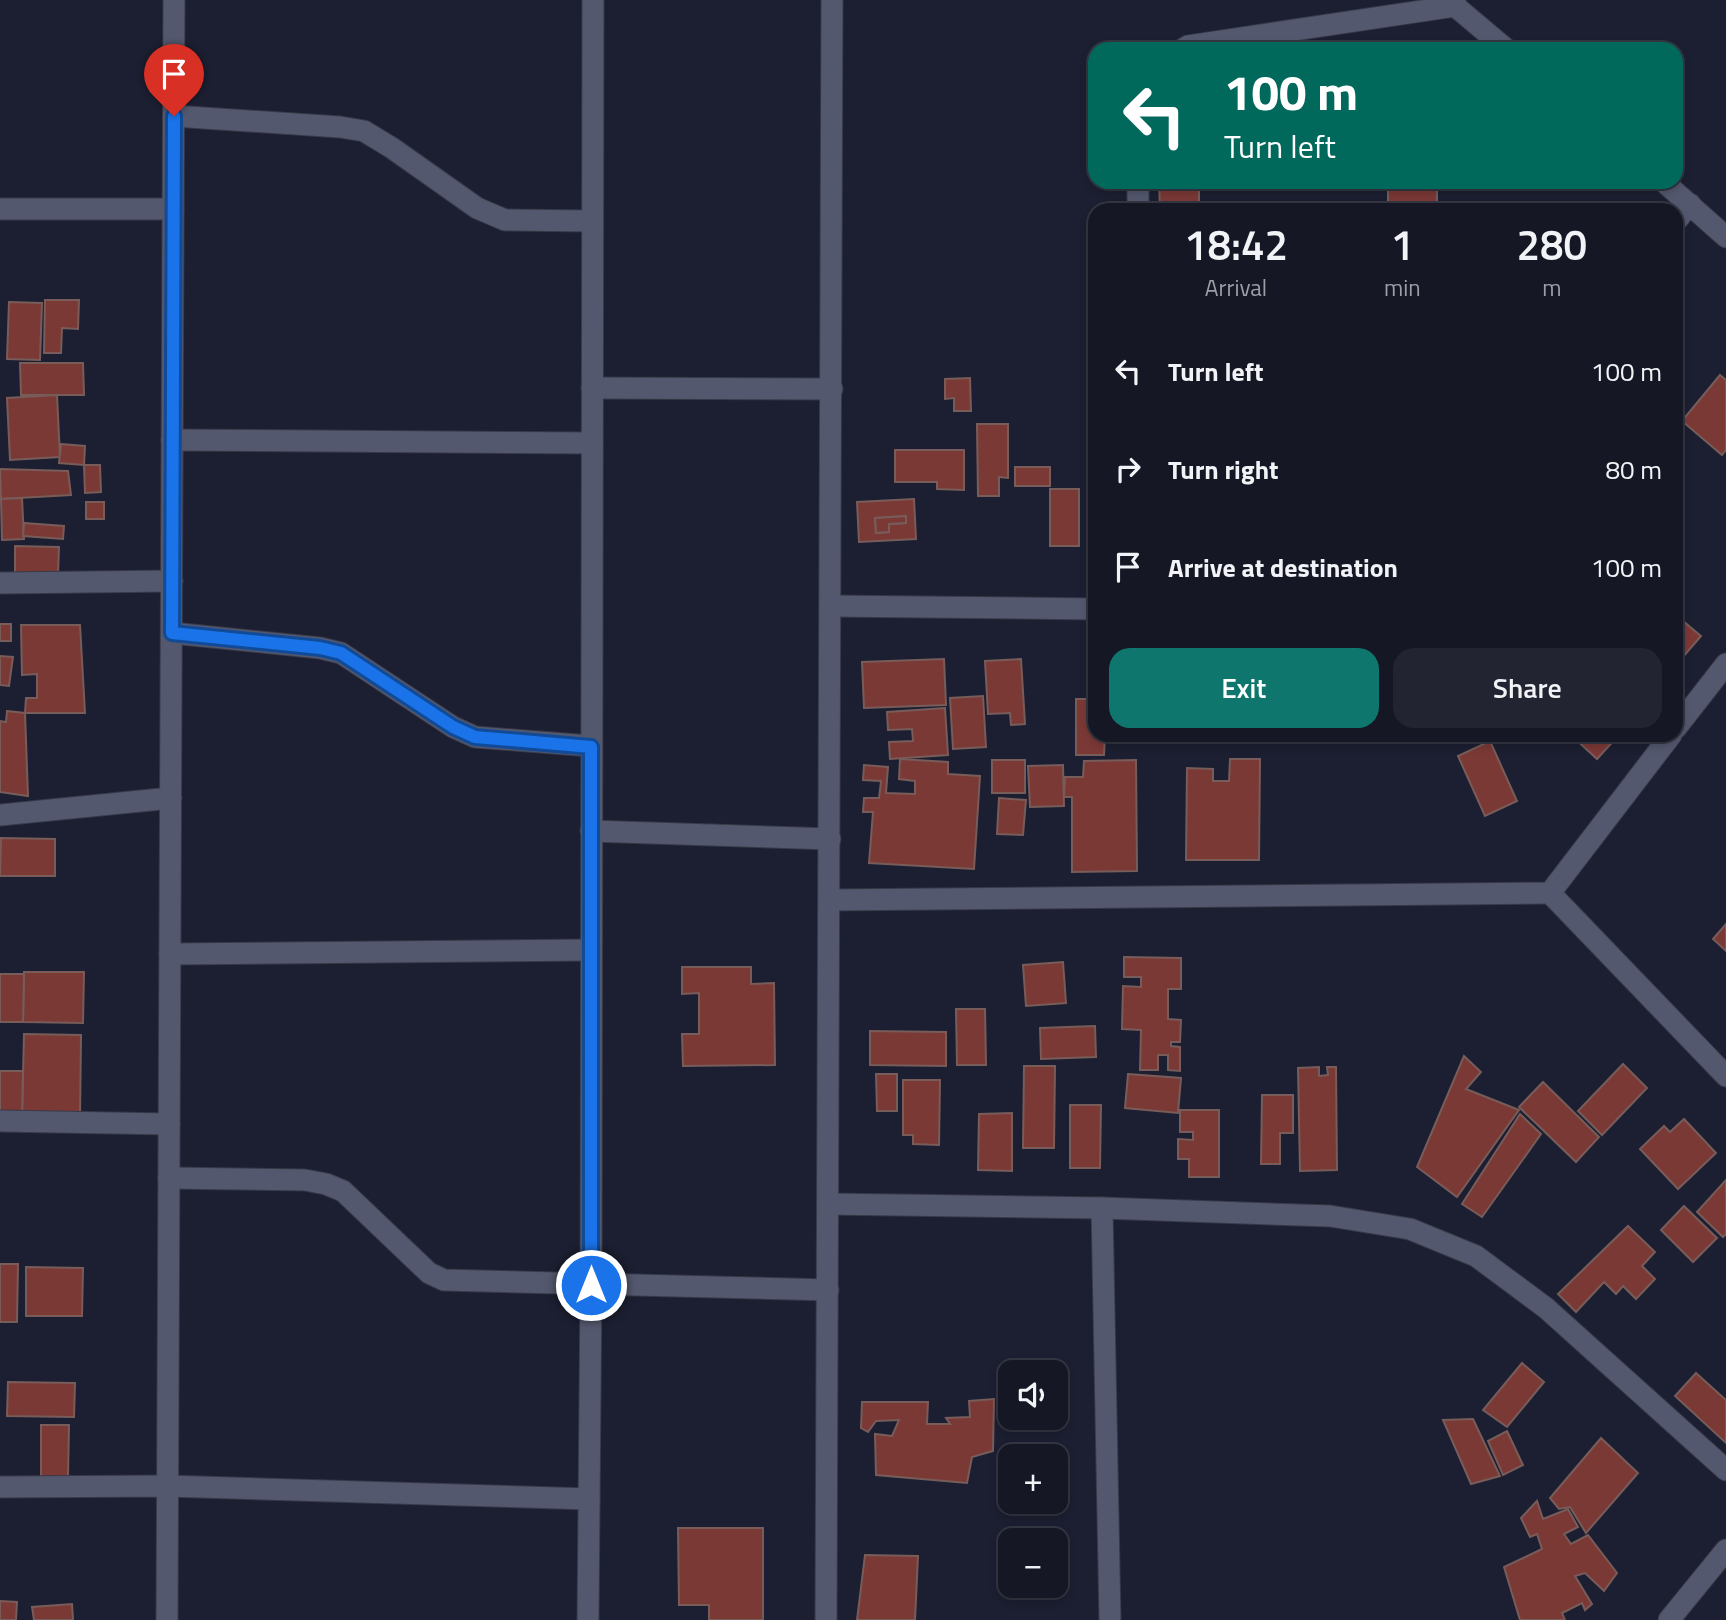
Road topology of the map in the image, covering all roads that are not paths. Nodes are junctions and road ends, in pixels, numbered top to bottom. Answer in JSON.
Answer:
{"nodes":[{"id":1,"x":174,"y":0,"type":"edge"},
{"id":2,"x":593,"y":0,"type":"edge"},
{"id":3,"x":832,"y":0,"type":"edge"},
{"id":4,"x":1455,"y":3,"type":"edge"},
{"id":5,"x":1213,"y":42,"type":"edge"},
{"id":6,"x":1498,"y":42,"type":"edge"},
{"id":7,"x":174,"y":116,"type":"junction"},
{"id":8,"x":1672,"y":189,"type":"edge"},
{"id":9,"x":1690,"y":204,"type":"junction"},
{"id":10,"x":0,"y":209,"type":"edge"},
{"id":11,"x":173,"y":209,"type":"junction"},
{"id":12,"x":1683,"y":213,"type":"edge"},
{"id":13,"x":592,"y":221,"type":"junction"},
{"id":14,"x":1726,"y":237,"type":"edge"},
{"id":15,"x":593,"y":388,"type":"junction"},
{"id":16,"x":832,"y":389,"type":"junction"},
{"id":17,"x":172,"y":440,"type":"junction"},
{"id":18,"x":592,"y":443,"type":"junction"},
{"id":19,"x":172,"y":581,"type":"junction"},
{"id":20,"x":0,"y":583,"type":"edge"},
{"id":21,"x":831,"y":606,"type":"junction"},
{"id":22,"x":1088,"y":609,"type":"edge"},
{"id":23,"x":172,"y":633,"type":"junction"},
{"id":24,"x":1726,"y":664,"type":"edge"},
{"id":25,"x":1683,"y":719,"type":"edge"},
{"id":26,"x":1666,"y":742,"type":"edge"},
{"id":27,"x":591,"y":747,"type":"junction"},
{"id":28,"x":171,"y":798,"type":"junction"},
{"id":29,"x":0,"y":815,"type":"edge"},
{"id":30,"x":591,"y":831,"type":"junction"},
{"id":31,"x":830,"y":839,"type":"junction"},
{"id":32,"x":1550,"y":893,"type":"junction"},
{"id":33,"x":830,"y":900,"type":"junction"},
{"id":34,"x":591,"y":950,"type":"junction"},
{"id":35,"x":170,"y":954,"type":"junction"},
{"id":36,"x":1725,"y":1073,"type":"edge"},
{"id":37,"x":0,"y":1121,"type":"edge"},
{"id":38,"x":169,"y":1124,"type":"junction"},
{"id":39,"x":169,"y":1178,"type":"junction"},
{"id":40,"x":828,"y":1203,"type":"junction"},
{"id":41,"x":1102,"y":1208,"type":"junction"},
{"id":42,"x":591,"y":1285,"type":"junction"},
{"id":43,"x":828,"y":1290,"type":"junction"},
{"id":44,"x":1726,"y":1470,"type":"edge"},
{"id":45,"x":168,"y":1486,"type":"junction"},
{"id":46,"x":0,"y":1487,"type":"edge"},
{"id":47,"x":589,"y":1499,"type":"junction"},
{"id":48,"x":1726,"y":1550,"type":"edge"},
{"id":49,"x":167,"y":1620,"type":"edge"},
{"id":50,"x":588,"y":1620,"type":"edge"},
{"id":51,"x":826,"y":1620,"type":"edge"},
{"id":52,"x":1110,"y":1620,"type":"edge"},
{"id":53,"x":1669,"y":1620,"type":"edge"}],
"edges":[{"from":1,"to":7,"type":"street"},
{"from":2,"to":13,"type":"street"},
{"from":3,"to":16,"type":"street"},
{"from":4,"to":5,"type":"street"},
{"from":4,"to":6,"type":"street"},
{"from":7,"to":11,"type":"street"},
{"from":7,"to":13,"type":"street"},
{"from":8,"to":9,"type":"street"},
{"from":9,"to":12,"type":"street"},
{"from":9,"to":14,"type":"street"},
{"from":10,"to":11,"type":"street"},
{"from":11,"to":17,"type":"street"},
{"from":13,"to":15,"type":"street"},
{"from":15,"to":16,"type":"street"},
{"from":15,"to":18,"type":"street"},
{"from":16,"to":21,"type":"street"},
{"from":17,"to":18,"type":"street"},
{"from":17,"to":19,"type":"street"},
{"from":18,"to":27,"type":"street"},
{"from":19,"to":20,"type":"street"},
{"from":19,"to":23,"type":"street"},
{"from":21,"to":22,"type":"street"},
{"from":21,"to":31,"type":"street"},
{"from":23,"to":27,"type":"street"},
{"from":23,"to":28,"type":"street"},
{"from":24,"to":25,"type":"street"},
{"from":26,"to":32,"type":"street"},
{"from":27,"to":30,"type":"street"},
{"from":28,"to":29,"type":"street"},
{"from":28,"to":35,"type":"street"},
{"from":30,"to":31,"type":"street"},
{"from":30,"to":34,"type":"street"},
{"from":31,"to":33,"type":"street"},
{"from":32,"to":33,"type":"street"},
{"from":32,"to":36,"type":"street"},
{"from":33,"to":40,"type":"street"},
{"from":34,"to":35,"type":"street"},
{"from":34,"to":42,"type":"street"},
{"from":35,"to":38,"type":"street"},
{"from":37,"to":38,"type":"street"},
{"from":38,"to":39,"type":"street"},
{"from":39,"to":42,"type":"street"},
{"from":39,"to":45,"type":"street"},
{"from":40,"to":41,"type":"street"},
{"from":40,"to":43,"type":"street"},
{"from":41,"to":44,"type":"street"},
{"from":41,"to":52,"type":"street"},
{"from":42,"to":43,"type":"street"},
{"from":42,"to":47,"type":"street"},
{"from":43,"to":51,"type":"street"},
{"from":45,"to":46,"type":"street"},
{"from":45,"to":47,"type":"street"},
{"from":45,"to":49,"type":"street"},
{"from":47,"to":50,"type":"street"},
{"from":48,"to":53,"type":"street"}]}
